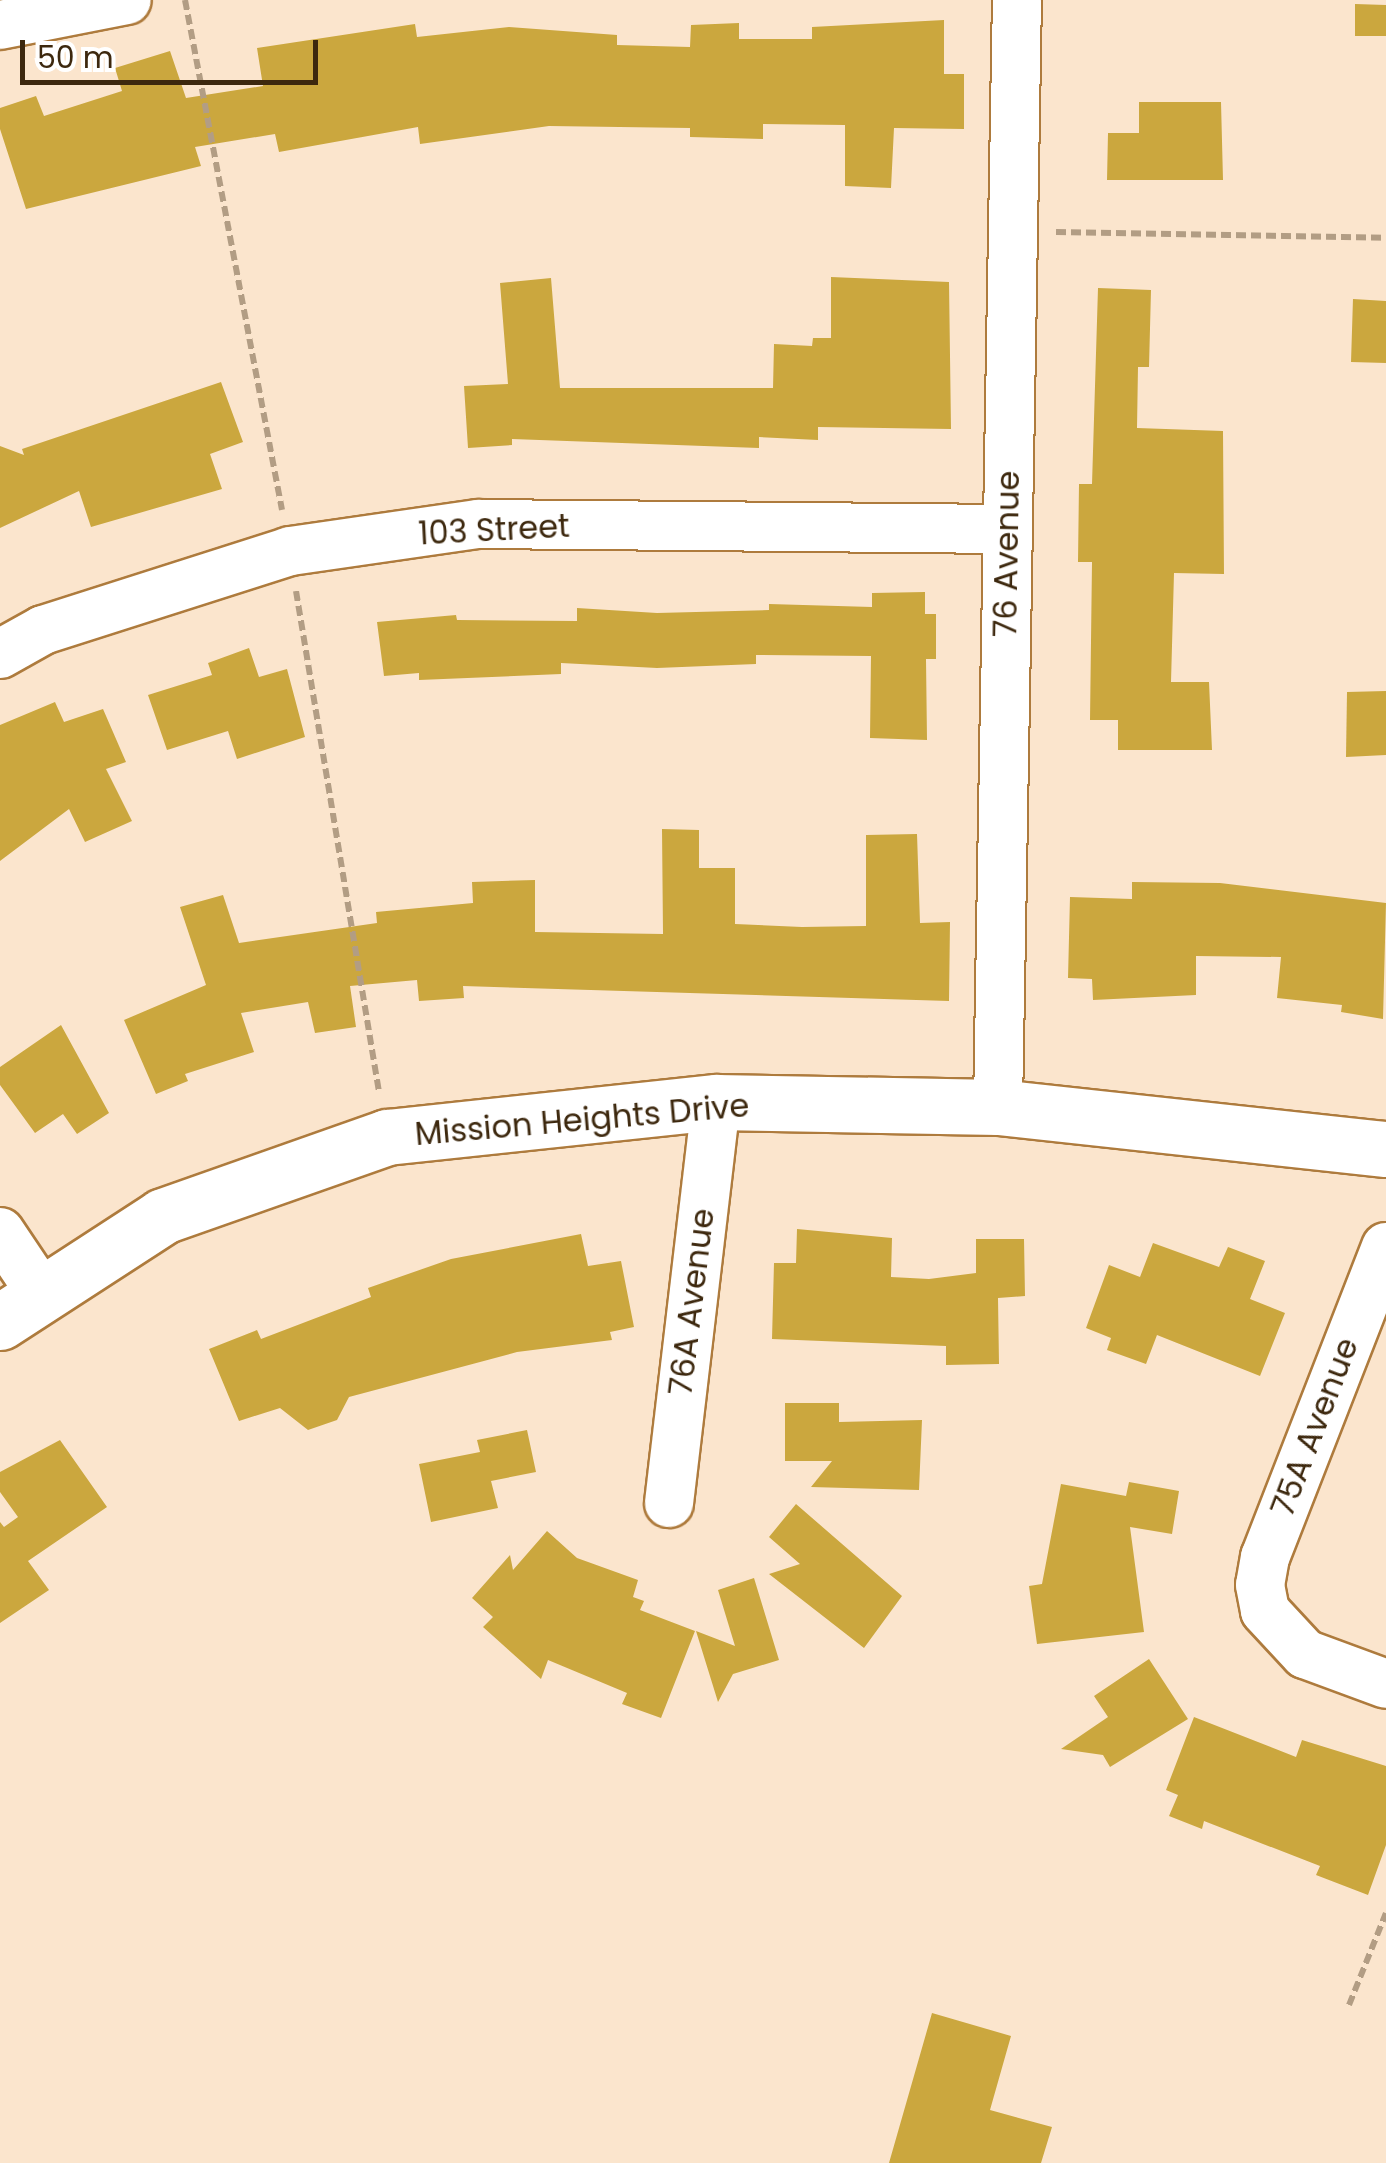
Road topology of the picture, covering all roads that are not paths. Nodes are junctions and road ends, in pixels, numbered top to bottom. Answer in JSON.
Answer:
{"nodes":[{"id":1,"x":127,"y":0,"type":"edge"},
{"id":2,"x":1017,"y":0,"type":"edge"},
{"id":3,"x":0,"y":25,"type":"edge"},
{"id":4,"x":1008,"y":529,"type":"junction"},
{"id":5,"x":0,"y":654,"type":"edge"},
{"id":6,"x":716,"y":1102,"type":"junction"},
{"id":7,"x":998,"y":1108,"type":"junction"},
{"id":8,"x":1386,"y":1149,"type":"edge"},
{"id":9,"x":0,"y":1232,"type":"edge"},
{"id":10,"x":1386,"y":1247,"type":"edge"},
{"id":11,"x":20,"y":1307,"type":"edge"},
{"id":12,"x":669,"y":1503,"type":"dead end"},
{"id":13,"x":1386,"y":1684,"type":"edge"}],
"edges":[{"from":1,"to":3,"type":"street"},
{"from":2,"to":4,"type":"street","name":"76 Avenue"},
{"from":4,"to":5,"type":"street","name":"103 Street"},
{"from":4,"to":7,"type":"street","name":"76 Avenue"},
{"from":6,"to":7,"type":"street","name":"Mission Heights Drive"},
{"from":6,"to":11,"type":"street","name":"Mission Heights Drive"},
{"from":6,"to":12,"type":"street","name":"76A Avenue"},
{"from":7,"to":8,"type":"street","name":"Mission Heights Drive"},
{"from":9,"to":11,"type":"street"},
{"from":10,"to":13,"type":"street","name":"75A Avenue"}]}
